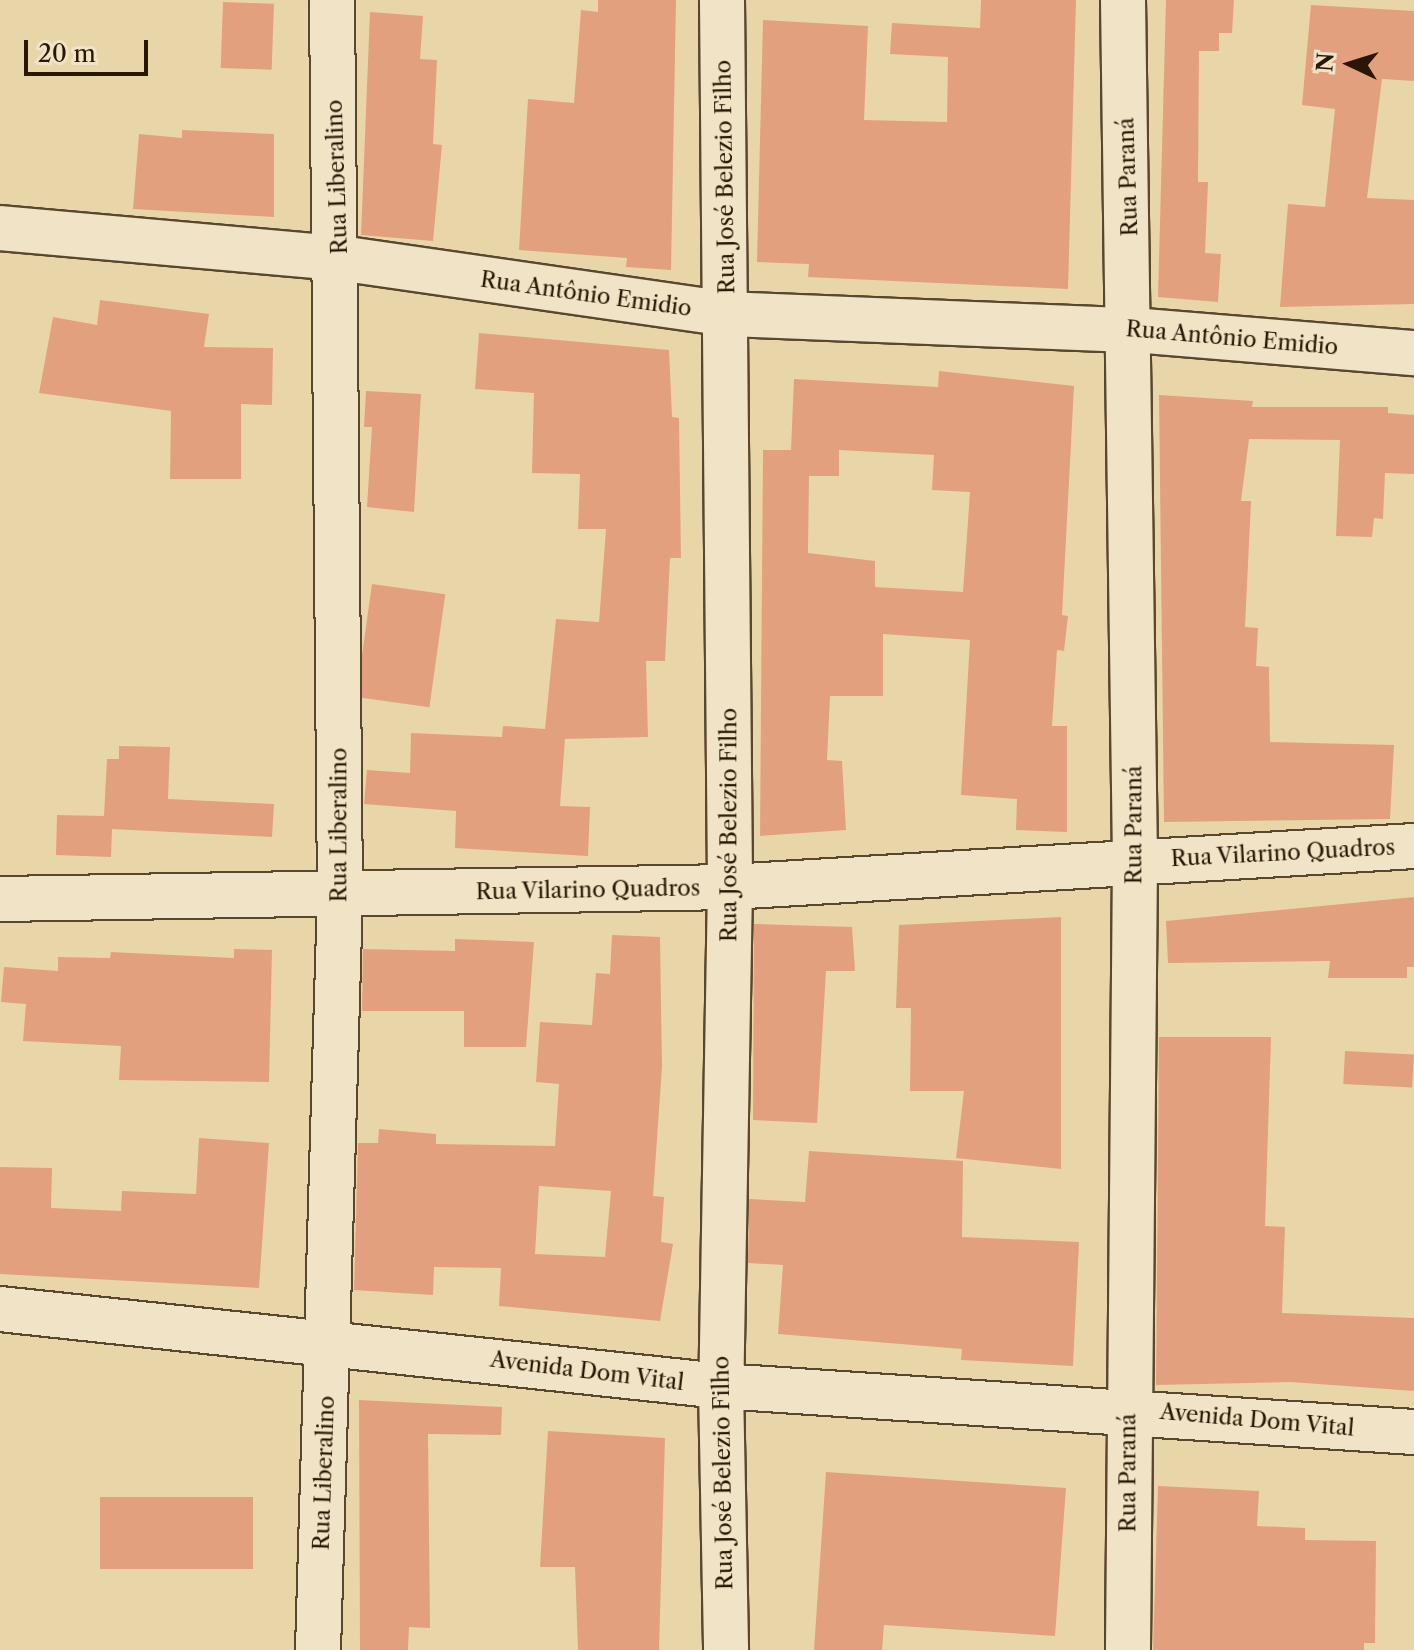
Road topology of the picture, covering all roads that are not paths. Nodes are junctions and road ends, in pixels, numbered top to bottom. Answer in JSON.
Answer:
{"nodes":[{"id":1,"x":332,"y":0,"type":"edge"},
{"id":2,"x":722,"y":0,"type":"edge"},
{"id":3,"x":1123,"y":0,"type":"edge"},
{"id":4,"x":0,"y":228,"type":"edge"},
{"id":5,"x":339,"y":258,"type":"junction"},
{"id":6,"x":727,"y":314,"type":"junction"},
{"id":7,"x":1132,"y":330,"type":"junction"},
{"id":8,"x":1414,"y":353,"type":"edge"},
{"id":9,"x":1414,"y":846,"type":"edge"},
{"id":10,"x":1135,"y":861,"type":"junction"},
{"id":11,"x":730,"y":887,"type":"junction"},
{"id":12,"x":340,"y":896,"type":"junction"},
{"id":13,"x":0,"y":899,"type":"edge"},
{"id":14,"x":0,"y":1309,"type":"edge"},
{"id":15,"x":329,"y":1341,"type":"junction"},
{"id":16,"x":721,"y":1386,"type":"junction"},
{"id":17,"x":1128,"y":1410,"type":"junction"},
{"id":18,"x":1414,"y":1432,"type":"edge"},
{"id":19,"x":318,"y":1650,"type":"edge"},
{"id":20,"x":726,"y":1650,"type":"edge"},
{"id":21,"x":1128,"y":1650,"type":"edge"}],
"edges":[{"from":1,"to":5,"type":"street","name":"Rua Liberalino"},
{"from":2,"to":6,"type":"street","name":"Rua José Belezio Filho"},
{"from":3,"to":7,"type":"street","name":"Rua Paraná"},
{"from":4,"to":5,"type":"street","name":"Rua Antônio Emidio"},
{"from":5,"to":6,"type":"street","name":"Rua Antônio Emidio"},
{"from":5,"to":12,"type":"street","name":"Rua Liberalino"},
{"from":6,"to":7,"type":"street","name":"Rua Antônio Emidio"},
{"from":6,"to":11,"type":"street","name":"Rua José Belezio Filho"},
{"from":7,"to":8,"type":"street","name":"Rua Antônio Emidio"},
{"from":7,"to":10,"type":"street","name":"Rua Paraná"},
{"from":9,"to":10,"type":"street","name":"Rua Vilarino Quadros"},
{"from":10,"to":11,"type":"street","name":"Rua Vilarino Quadros"},
{"from":10,"to":17,"type":"street","name":"Rua Paraná"},
{"from":11,"to":12,"type":"street","name":"Rua Vilarino Quadros"},
{"from":11,"to":16,"type":"street","name":"Rua José Belezio Filho"},
{"from":12,"to":13,"type":"street","name":"Rua Vilarino Quadros"},
{"from":12,"to":15,"type":"street","name":"Rua Liberalino"},
{"from":14,"to":15,"type":"street","name":"Avenida Dom Vital"},
{"from":15,"to":16,"type":"street","name":"Avenida Dom Vital"},
{"from":15,"to":19,"type":"street","name":"Rua Liberalino"},
{"from":16,"to":17,"type":"street","name":"Avenida Dom Vital"},
{"from":16,"to":20,"type":"street","name":"Rua José Belezio Filho"},
{"from":17,"to":18,"type":"street","name":"Avenida Dom Vital"},
{"from":17,"to":21,"type":"street","name":"Rua Paraná"}]}
